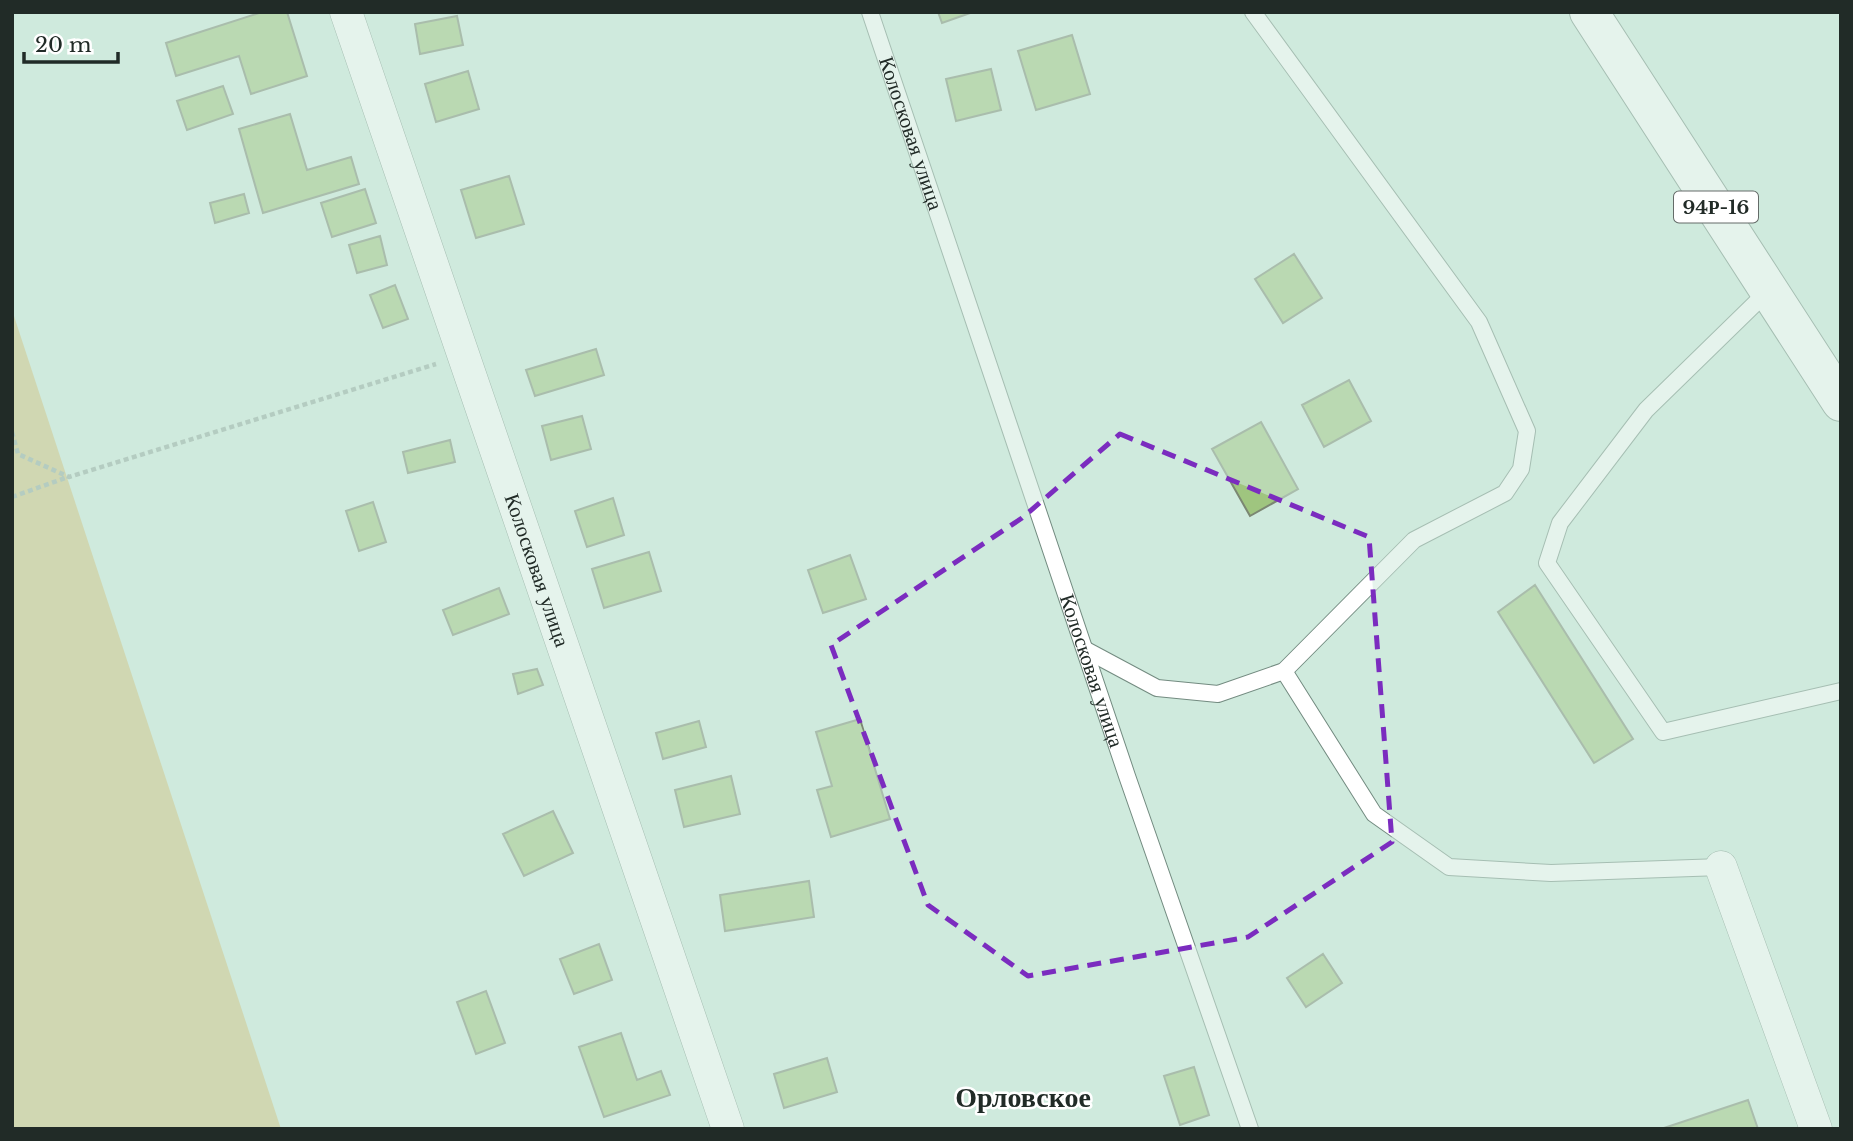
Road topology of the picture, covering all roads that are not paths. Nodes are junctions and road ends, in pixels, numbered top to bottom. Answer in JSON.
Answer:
{"nodes":[{"id":1,"x":346,"y":12,"type":"edge"},
{"id":2,"x":870,"y":12,"type":"edge"},
{"id":3,"x":1253,"y":12,"type":"edge"},
{"id":4,"x":1589,"y":12,"type":"edge"},
{"id":5,"x":1770,"y":289,"type":"junction"},
{"id":6,"x":1841,"y":402,"type":"edge"},
{"id":7,"x":1086,"y":650,"type":"junction"},
{"id":8,"x":1284,"y":671,"type":"junction"},
{"id":9,"x":1841,"y":691,"type":"edge"},
{"id":10,"x":1721,"y":867,"type":"joint"},
{"id":11,"x":728,"y":1129,"type":"edge"},
{"id":12,"x":1250,"y":1129,"type":"edge"},
{"id":13,"x":1816,"y":1129,"type":"edge"}],
"edges":[{"from":1,"to":11,"type":"street","name":"Колосковая улица"},
{"from":2,"to":7,"type":"lane","name":"Колосковая улица"},
{"from":3,"to":8,"type":"lane"},
{"from":4,"to":5,"type":"main road","number":"94Р-16"},
{"from":5,"to":6,"type":"main road","number":"94Р-16"},
{"from":5,"to":9,"type":"lane"},
{"from":7,"to":8,"type":"lane"},
{"from":7,"to":12,"type":"lane","name":"Колосковая улица"},
{"from":8,"to":10,"type":"lane"},
{"from":10,"to":13,"type":"street"}]}
